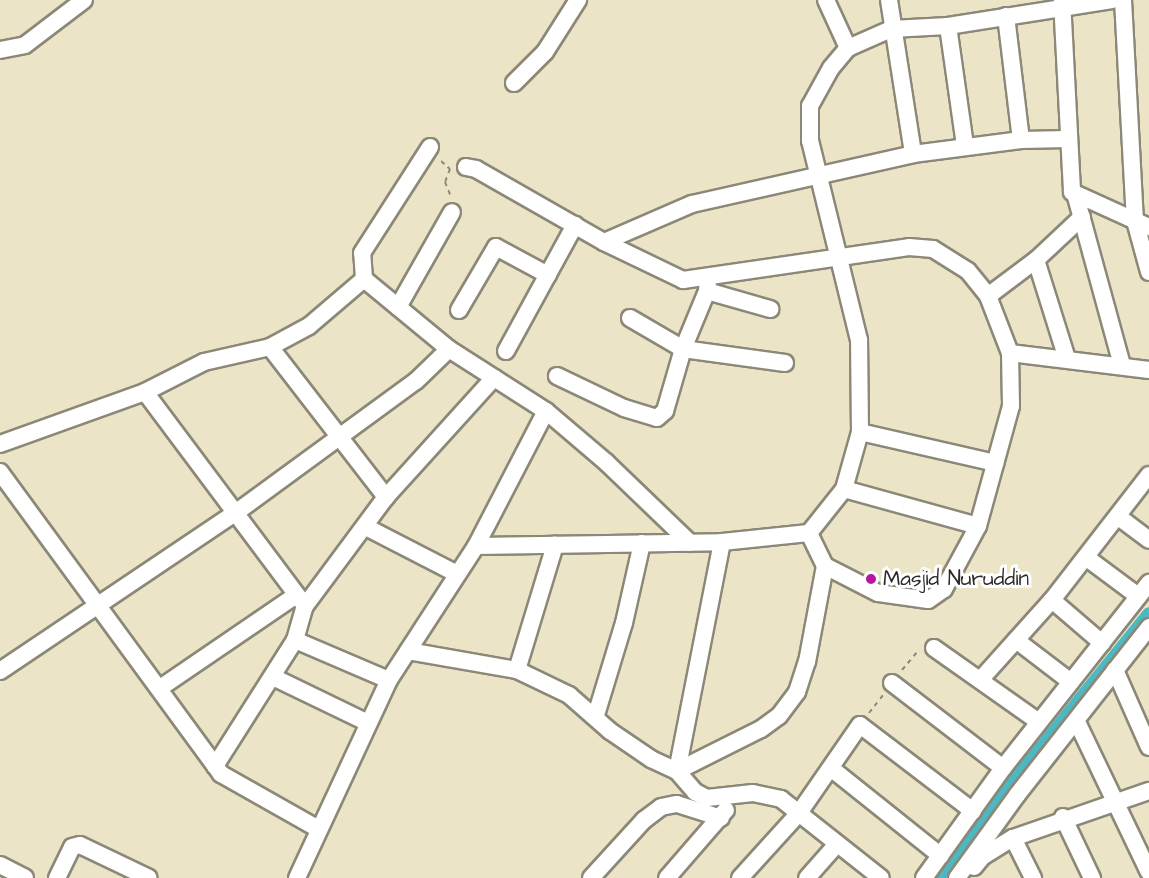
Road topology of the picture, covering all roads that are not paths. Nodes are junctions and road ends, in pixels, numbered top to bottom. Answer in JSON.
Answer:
{"nodes":[{"id":1,"x":84,"y":0,"type":"edge"},
{"id":2,"x":578,"y":0,"type":"edge"},
{"id":3,"x":826,"y":0,"type":"edge"},
{"id":4,"x":889,"y":0,"type":"edge"},
{"id":5,"x":1112,"y":0,"type":"edge"},
{"id":6,"x":1123,"y":0,"type":"edge"},
{"id":7,"x":1063,"y":4,"type":"edge"},
{"id":8,"x":1006,"y":16,"type":"junction"},
{"id":9,"x":948,"y":26,"type":"junction"},
{"id":10,"x":891,"y":29,"type":"junction"},
{"id":11,"x":848,"y":48,"type":"junction"},
{"id":12,"x":0,"y":50,"type":"edge"},
{"id":13,"x":514,"y":83,"type":"dead end"},
{"id":14,"x":1067,"y":139,"type":"junction"},
{"id":15,"x":1021,"y":140,"type":"junction"},
{"id":16,"x":965,"y":146,"type":"junction"},
{"id":17,"x":430,"y":147,"type":"dead end"},
{"id":18,"x":913,"y":154,"type":"junction"},
{"id":19,"x":466,"y":167,"type":"road end"},
{"id":20,"x":819,"y":173,"type":"junction"},
{"id":21,"x":1077,"y":196,"type":"junction"},
{"id":22,"x":452,"y":212,"type":"road end"},
{"id":23,"x":1082,"y":217,"type":"junction"},
{"id":24,"x":1142,"y":224,"type":"edge"},
{"id":25,"x":575,"y":225,"type":"junction"},
{"id":26,"x":604,"y":242,"type":"junction"},
{"id":27,"x":841,"y":257,"type":"junction"},
{"id":28,"x":1036,"y":260,"type":"junction"},
{"id":29,"x":1149,"y":272,"type":"edge"},
{"id":30,"x":548,"y":275,"type":"junction"},
{"id":31,"x":364,"y":279,"type":"junction"},
{"id":32,"x":708,"y":284,"type":"junction"},
{"id":33,"x":988,"y":296,"type":"junction"},
{"id":34,"x":398,"y":307,"type":"junction"},
{"id":35,"x":770,"y":309,"type":"dead end"},
{"id":36,"x":459,"y":310,"type":"dead end"},
{"id":37,"x":630,"y":318,"type":"dead end"},
{"id":38,"x":270,"y":347,"type":"junction"},
{"id":39,"x":449,"y":349,"type":"junction"},
{"id":40,"x":683,"y":349,"type":"junction"},
{"id":41,"x":506,"y":351,"type":"dead end"},
{"id":42,"x":1010,"y":353,"type":"junction"},
{"id":43,"x":1067,"y":359,"type":"junction"},
{"id":44,"x":785,"y":363,"type":"dead end"},
{"id":45,"x":1122,"y":365,"type":"junction"},
{"id":46,"x":1149,"y":370,"type":"edge"},
{"id":47,"x":557,"y":376,"type":"dead end"},
{"id":48,"x":494,"y":378,"type":"junction"},
{"id":49,"x":145,"y":392,"type":"junction"},
{"id":50,"x":546,"y":411,"type":"junction"},
{"id":51,"x":861,"y":432,"type":"junction"},
{"id":52,"x":341,"y":436,"type":"junction"},
{"id":53,"x":0,"y":444,"type":"edge"},
{"id":54,"x":995,"y":463,"type":"junction"},
{"id":55,"x":0,"y":472,"type":"edge"},
{"id":56,"x":1149,"y":475,"type":"edge"},
{"id":57,"x":844,"y":489,"type":"junction"},
{"id":58,"x":386,"y":497,"type":"junction"},
{"id":59,"x":234,"y":514,"type":"junction"},
{"id":60,"x":1120,"y":518,"type":"junction"},
{"id":61,"x":978,"y":526,"type":"junction"},
{"id":62,"x":366,"y":527,"type":"junction"},
{"id":63,"x":809,"y":533,"type":"junction"},
{"id":64,"x":1149,"y":540,"type":"edge"},
{"id":65,"x":722,"y":542,"type":"junction"},
{"id":66,"x":642,"y":543,"type":"junction"},
{"id":67,"x":690,"y":543,"type":"junction"},
{"id":68,"x":555,"y":544,"type":"junction"},
{"id":69,"x":476,"y":546,"type":"junction"},
{"id":70,"x":1087,"y":558,"type":"junction"},
{"id":71,"x":825,"y":566,"type":"junction"},
{"id":72,"x":458,"y":574,"type":"junction"},
{"id":73,"x":1144,"y":589,"type":"edge"},
{"id":74,"x":1052,"y":600,"type":"junction"},
{"id":75,"x":300,"y":601,"type":"junction"},
{"id":76,"x":100,"y":606,"type":"junction"},
{"id":77,"x":1149,"y":627,"type":"edge"},
{"id":78,"x":296,"y":640,"type":"junction"},
{"id":79,"x":1016,"y":640,"type":"junction"},
{"id":80,"x":1101,"y":643,"type":"junction"},
{"id":81,"x":934,"y":648,"type":"dead end"},
{"id":82,"x":408,"y":651,"type":"junction"},
{"id":83,"x":517,"y":670,"type":"junction"},
{"id":84,"x":1115,"y":670,"type":"junction"},
{"id":85,"x":0,"y":671,"type":"edge"},
{"id":86,"x":273,"y":677,"type":"junction"},
{"id":87,"x":981,"y":679,"type":"junction"},
{"id":88,"x":389,"y":680,"type":"junction"},
{"id":89,"x":1071,"y":682,"type":"junction"},
{"id":90,"x":892,"y":683,"type":"dead end"},
{"id":91,"x":160,"y":688,"type":"junction"},
{"id":92,"x":596,"y":715,"type":"junction"},
{"id":93,"x":1039,"y":722,"type":"junction"},
{"id":94,"x":1077,"y":722,"type":"junction"},
{"id":95,"x":368,"y":723,"type":"junction"},
{"id":96,"x":1149,"y":747,"type":"edge"},
{"id":97,"x":215,"y":766,"type":"junction"},
{"id":98,"x":1003,"y":768,"type":"junction"},
{"id":99,"x":832,"y":769,"type":"junction"},
{"id":100,"x":678,"y":771,"type":"junction"},
{"id":101,"x":1149,"y":791,"type":"edge"},
{"id":102,"x":738,"y":795,"type":"junction"},
{"id":103,"x":1113,"y":803,"type":"junction"},
{"id":104,"x":973,"y":811,"type":"junction"},
{"id":105,"x":799,"y":813,"type":"junction"},
{"id":106,"x":721,"y":818,"type":"junction"},
{"id":107,"x":1063,"y":818,"type":"junction"},
{"id":108,"x":317,"y":828,"type":"junction"},
{"id":109,"x":1012,"y":838,"type":"junction"},
{"id":110,"x":837,"y":844,"type":"junction"},
{"id":111,"x":941,"y":856,"type":"junction"},
{"id":112,"x":0,"y":865,"type":"edge"},
{"id":113,"x":1149,"y":872,"type":"edge"},
{"id":114,"x":967,"y":876,"type":"edge"},
{"id":115,"x":25,"y":878,"type":"edge"},
{"id":116,"x":57,"y":878,"type":"edge"},
{"id":117,"x":149,"y":878,"type":"edge"},
{"id":118,"x":297,"y":878,"type":"edge"},
{"id":119,"x":591,"y":878,"type":"edge"},
{"id":120,"x":667,"y":878,"type":"edge"},
{"id":121,"x":740,"y":878,"type":"edge"},
{"id":122,"x":807,"y":878,"type":"edge"},
{"id":123,"x":881,"y":878,"type":"edge"},
{"id":124,"x":924,"y":878,"type":"edge"},
{"id":125,"x":1033,"y":878,"type":"edge"},
{"id":126,"x":1092,"y":878,"type":"edge"}],
"edges":[{"from":1,"to":12,"type":"street"},
{"from":2,"to":13,"type":"street"},
{"from":3,"to":11,"type":"street"},
{"from":4,"to":10,"type":"street"},
{"from":5,"to":7,"type":"street"},
{"from":6,"to":24,"type":"street"},
{"from":7,"to":8,"type":"street"},
{"from":7,"to":14,"type":"street"},
{"from":8,"to":9,"type":"street"},
{"from":8,"to":15,"type":"street"},
{"from":9,"to":10,"type":"street"},
{"from":9,"to":16,"type":"street"},
{"from":10,"to":11,"type":"street"},
{"from":10,"to":18,"type":"street"},
{"from":11,"to":20,"type":"street"},
{"from":14,"to":15,"type":"street"},
{"from":14,"to":21,"type":"street"},
{"from":15,"to":16,"type":"street"},
{"from":16,"to":18,"type":"street"},
{"from":17,"to":31,"type":"street"},
{"from":18,"to":20,"type":"street"},
{"from":19,"to":25,"type":"street"},
{"from":20,"to":26,"type":"street"},
{"from":20,"to":27,"type":"street"},
{"from":21,"to":23,"type":"street"},
{"from":21,"to":24,"type":"street"},
{"from":22,"to":34,"type":"street"},
{"from":23,"to":28,"type":"street"},
{"from":23,"to":45,"type":"street"},
{"from":24,"to":29,"type":"street"},
{"from":25,"to":26,"type":"street"},
{"from":25,"to":30,"type":"street"},
{"from":26,"to":32,"type":"street"},
{"from":27,"to":32,"type":"street"},
{"from":27,"to":33,"type":"street"},
{"from":27,"to":51,"type":"street"},
{"from":28,"to":33,"type":"street"},
{"from":28,"to":43,"type":"street"},
{"from":30,"to":36,"type":"street"},
{"from":30,"to":41,"type":"street"},
{"from":31,"to":34,"type":"street"},
{"from":31,"to":38,"type":"street"},
{"from":32,"to":35,"type":"street"},
{"from":32,"to":40,"type":"street"},
{"from":33,"to":42,"type":"street"},
{"from":34,"to":39,"type":"street"},
{"from":37,"to":40,"type":"street"},
{"from":38,"to":49,"type":"street"},
{"from":38,"to":52,"type":"street"},
{"from":39,"to":48,"type":"street"},
{"from":39,"to":52,"type":"street"},
{"from":40,"to":44,"type":"street"},
{"from":40,"to":47,"type":"street"},
{"from":42,"to":43,"type":"street"},
{"from":42,"to":54,"type":"street"},
{"from":43,"to":45,"type":"street"},
{"from":45,"to":46,"type":"street"},
{"from":48,"to":50,"type":"street"},
{"from":48,"to":58,"type":"street"},
{"from":49,"to":53,"type":"street"},
{"from":49,"to":59,"type":"street"},
{"from":50,"to":67,"type":"street"},
{"from":50,"to":69,"type":"street"},
{"from":51,"to":54,"type":"street"},
{"from":51,"to":57,"type":"street"},
{"from":52,"to":58,"type":"street"},
{"from":52,"to":59,"type":"street"},
{"from":54,"to":61,"type":"street"},
{"from":55,"to":76,"type":"street"},
{"from":56,"to":60,"type":"street"},
{"from":57,"to":61,"type":"street"},
{"from":57,"to":63,"type":"street"},
{"from":58,"to":62,"type":"street"},
{"from":59,"to":75,"type":"street"},
{"from":59,"to":76,"type":"street"},
{"from":60,"to":64,"type":"street"},
{"from":60,"to":70,"type":"street"},
{"from":61,"to":71,"type":"street"},
{"from":62,"to":72,"type":"street"},
{"from":62,"to":75,"type":"street"},
{"from":63,"to":65,"type":"street"},
{"from":63,"to":71,"type":"street"},
{"from":65,"to":67,"type":"street"},
{"from":65,"to":100,"type":"street"},
{"from":66,"to":67,"type":"street"},
{"from":66,"to":68,"type":"street"},
{"from":66,"to":92,"type":"street"},
{"from":68,"to":69,"type":"street"},
{"from":68,"to":83,"type":"street"},
{"from":69,"to":72,"type":"street"},
{"from":70,"to":73,"type":"street"},
{"from":70,"to":74,"type":"street"},
{"from":71,"to":100,"type":"street"},
{"from":72,"to":82,"type":"street"},
{"from":73,"to":80,"type":"street"},
{"from":74,"to":79,"type":"street"},
{"from":74,"to":80,"type":"street"},
{"from":75,"to":78,"type":"street"},
{"from":75,"to":91,"type":"street"},
{"from":76,"to":85,"type":"street"},
{"from":76,"to":91,"type":"street"},
{"from":77,"to":84,"type":"street"},
{"from":78,"to":86,"type":"street"},
{"from":78,"to":88,"type":"street"},
{"from":79,"to":87,"type":"street"},
{"from":79,"to":89,"type":"street"},
{"from":80,"to":89,"type":"street"},
{"from":81,"to":87,"type":"street"},
{"from":82,"to":83,"type":"street"},
{"from":82,"to":88,"type":"street"},
{"from":83,"to":92,"type":"street"},
{"from":84,"to":94,"type":"street"},
{"from":84,"to":96,"type":"street"},
{"from":86,"to":95,"type":"street"},
{"from":86,"to":97,"type":"street"},
{"from":87,"to":93,"type":"street"},
{"from":88,"to":95,"type":"street"},
{"from":89,"to":93,"type":"street"},
{"from":90,"to":98,"type":"street"},
{"from":91,"to":97,"type":"street"},
{"from":92,"to":100,"type":"street"},
{"from":93,"to":98,"type":"street"},
{"from":94,"to":103,"type":"street"},
{"from":94,"to":114,"type":"street"},
{"from":95,"to":108,"type":"street"},
{"from":97,"to":108,"type":"street"},
{"from":98,"to":104,"type":"street"},
{"from":99,"to":104,"type":"street"},
{"from":99,"to":105,"type":"street"},
{"from":99,"to":111,"type":"street"},
{"from":100,"to":102,"type":"street"},
{"from":101,"to":103,"type":"street"},
{"from":102,"to":105,"type":"street"},
{"from":102,"to":106,"type":"street"},
{"from":103,"to":107,"type":"street"},
{"from":103,"to":113,"type":"street"},
{"from":104,"to":111,"type":"street"},
{"from":105,"to":110,"type":"street"},
{"from":105,"to":121,"type":"street"},
{"from":106,"to":119,"type":"street"},
{"from":106,"to":120,"type":"street"},
{"from":107,"to":109,"type":"street"},
{"from":107,"to":126,"type":"street"},
{"from":108,"to":118,"type":"street"},
{"from":109,"to":114,"type":"street"},
{"from":109,"to":125,"type":"street"},
{"from":110,"to":122,"type":"street"},
{"from":110,"to":123,"type":"street"},
{"from":111,"to":124,"type":"street"},
{"from":112,"to":115,"type":"street"},
{"from":116,"to":117,"type":"street"}]}
